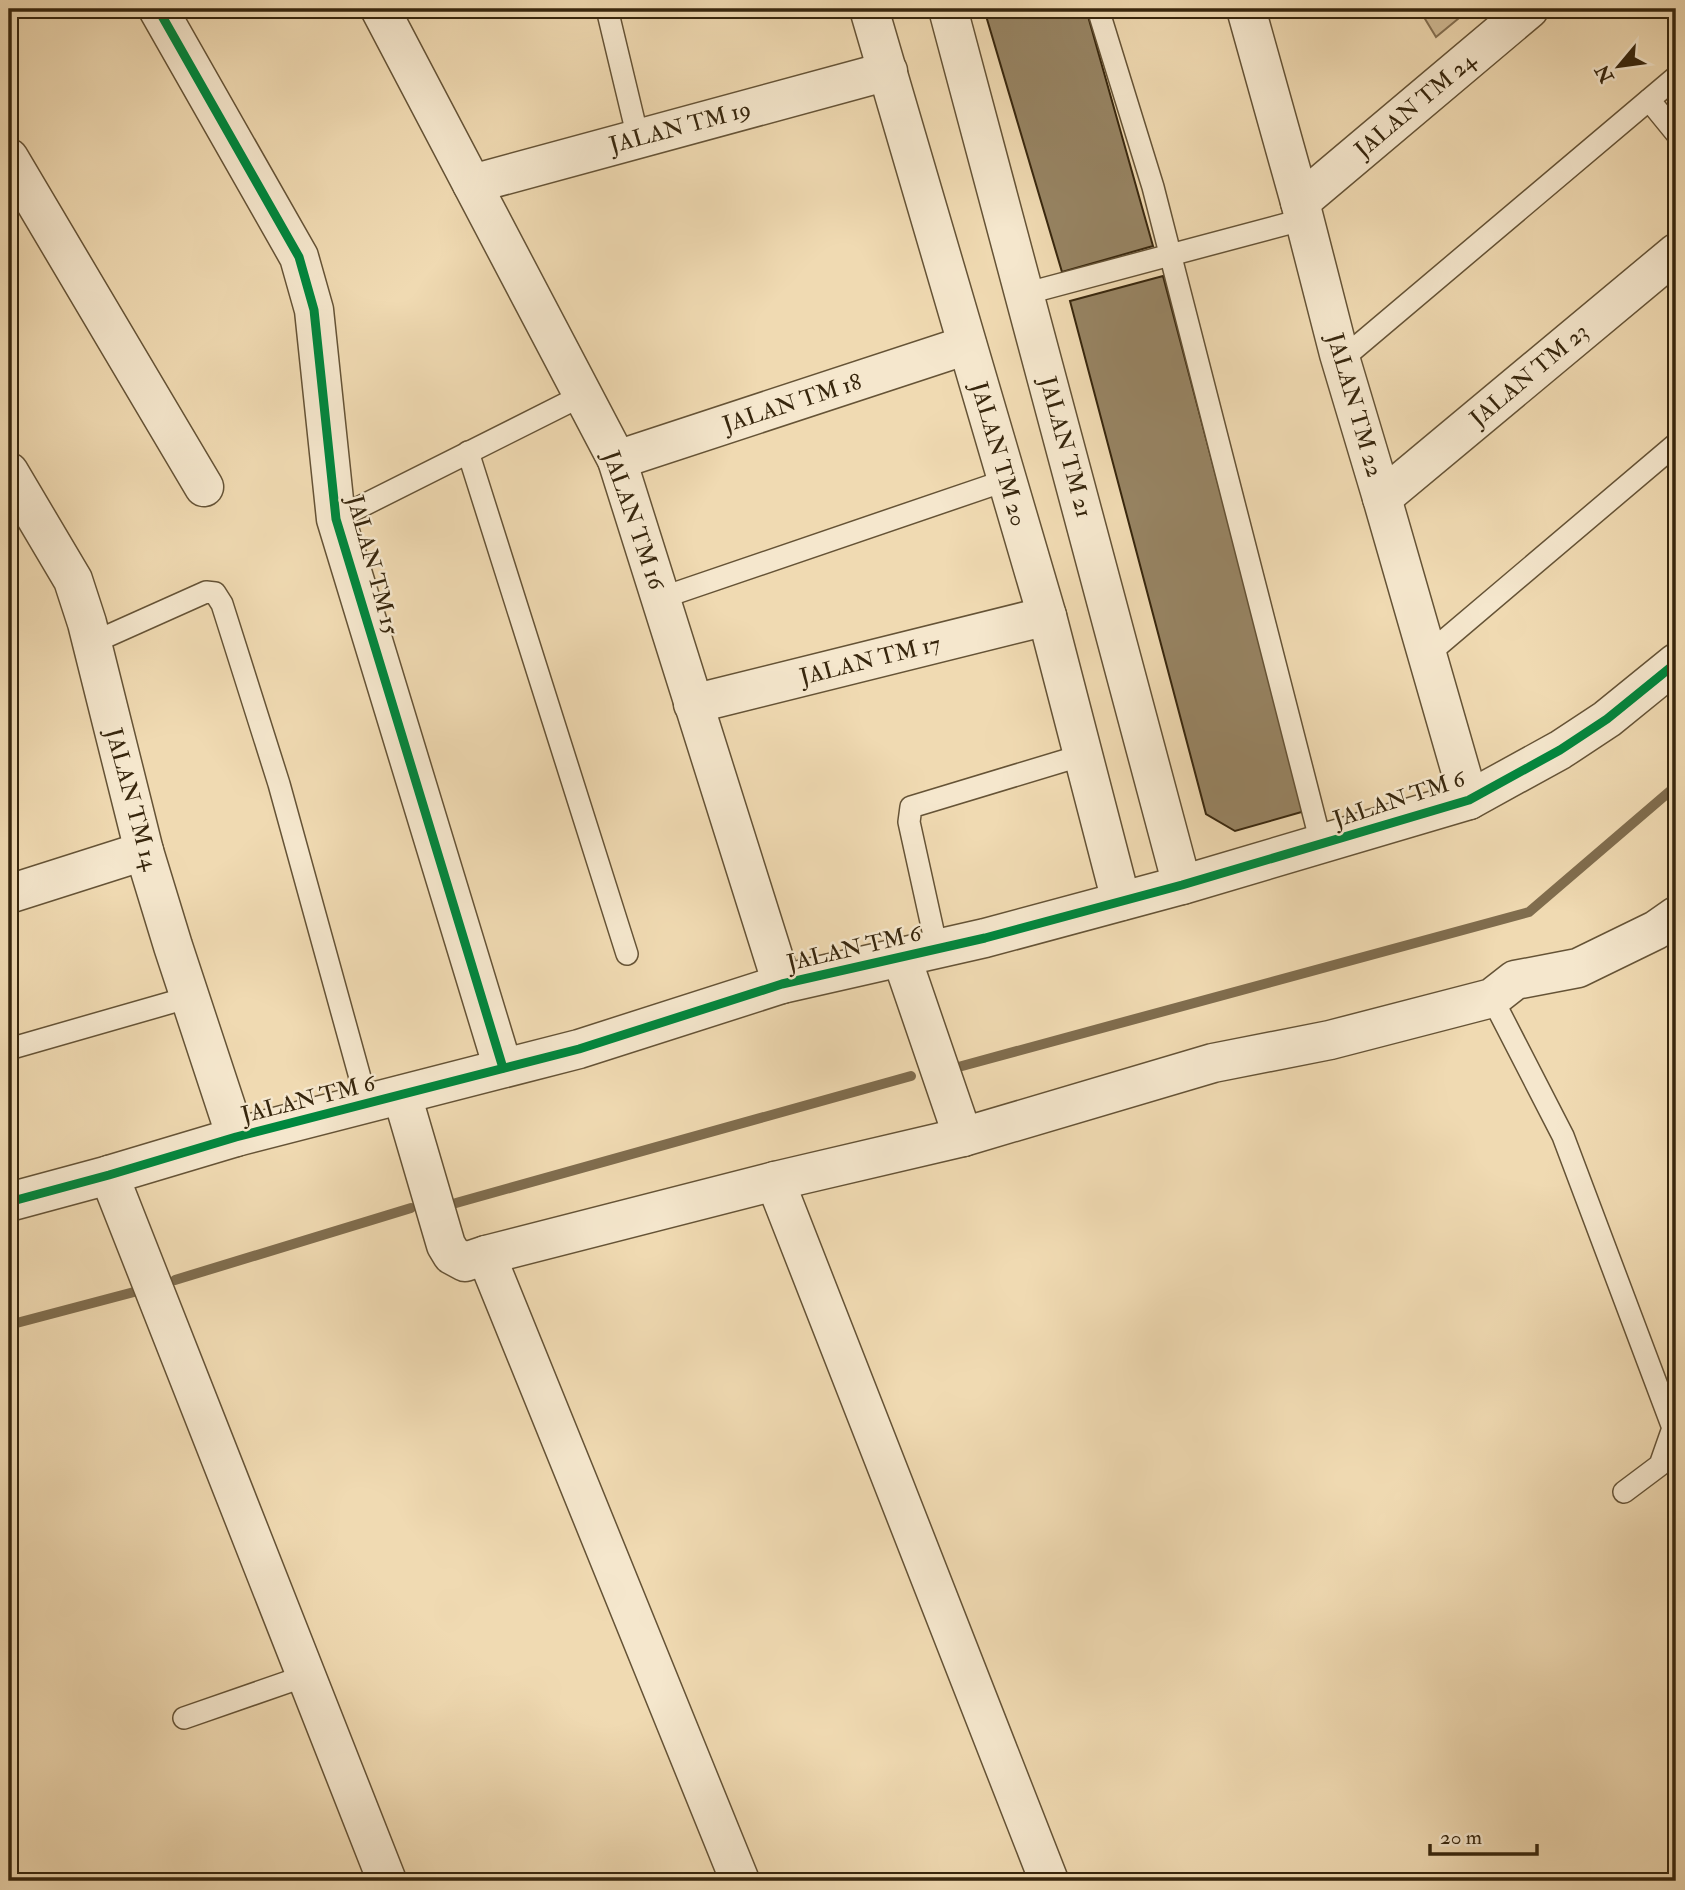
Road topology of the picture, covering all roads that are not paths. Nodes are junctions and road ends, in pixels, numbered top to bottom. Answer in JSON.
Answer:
{"nodes":[{"id":1,"x":158,"y":9,"type":"edge"},
{"id":2,"x":380,"y":9,"type":"edge"},
{"id":3,"x":607,"y":9,"type":"edge"},
{"id":4,"x":869,"y":9,"type":"edge"},
{"id":5,"x":948,"y":9,"type":"edge"},
{"id":6,"x":1098,"y":9,"type":"edge"},
{"id":7,"x":1246,"y":9,"type":"edge"},
{"id":8,"x":1529,"y":9,"type":"edge"},
{"id":9,"x":888,"y":71,"type":"junction"},
{"id":10,"x":1676,"y":77,"type":"edge"},
{"id":11,"x":1649,"y":100,"type":"junction"},
{"id":12,"x":1676,"y":132,"type":"edge"},
{"id":13,"x":638,"y":138,"type":"junction"},
{"id":14,"x":9,"y":159,"type":"edge"},
{"id":15,"x":472,"y":184,"type":"junction"},
{"id":16,"x":1303,"y":211,"type":"junction"},
{"id":17,"x":1676,"y":253,"type":"edge"},
{"id":18,"x":1170,"y":255,"type":"junction"},
{"id":19,"x":1024,"y":294,"type":"junction"},
{"id":20,"x":967,"y":345,"type":"junction"},
{"id":21,"x":1341,"y":360,"type":"junction"},
{"id":22,"x":583,"y":396,"type":"junction"},
{"id":23,"x":1676,"y":444,"type":"edge"},
{"id":24,"x":468,"y":452,"type":"junction"},
{"id":25,"x":617,"y":460,"type":"junction"},
{"id":26,"x":9,"y":472,"type":"edge"},
{"id":27,"x":1007,"y":480,"type":"junction"},
{"id":28,"x":204,"y":487,"type":"dead end"},
{"id":29,"x":1382,"y":498,"type":"junction"},
{"id":30,"x":337,"y":519,"type":"junction"},
{"id":31,"x":661,"y":598,"type":"junction"},
{"id":32,"x":1046,"y":617,"type":"junction"},
{"id":33,"x":92,"y":643,"type":"junction"},
{"id":34,"x":1427,"y":654,"type":"junction"},
{"id":35,"x":1676,"y":663,"type":"edge"},
{"id":36,"x":693,"y":704,"type":"junction"},
{"id":37,"x":1083,"y":755,"type":"junction"},
{"id":38,"x":1469,"y":800,"type":"junction"},
{"id":39,"x":1321,"y":844,"type":"junction"},
{"id":40,"x":144,"y":851,"type":"junction"},
{"id":41,"x":1182,"y":885,"type":"junction"},
{"id":42,"x":9,"y":894,"type":"edge"},
{"id":43,"x":1121,"y":901,"type":"junction"},
{"id":44,"x":1676,"y":916,"type":"edge"},
{"id":45,"x":919,"y":953,"type":"junction"},
{"id":46,"x":627,"y":954,"type":"dead end"},
{"id":47,"x":782,"y":984,"type":"junction"},
{"id":48,"x":190,"y":997,"type":"junction"},
{"id":49,"x":1492,"y":998,"type":"junction"},
{"id":50,"x":9,"y":1049,"type":"edge"},
{"id":51,"x":503,"y":1069,"type":"junction"},
{"id":52,"x":385,"y":1099,"type":"junction"},
{"id":53,"x":963,"y":1136,"type":"junction"},
{"id":54,"x":236,"y":1137,"type":"junction"},
{"id":55,"x":109,"y":1175,"type":"junction"},
{"id":56,"x":775,"y":1181,"type":"junction"},
{"id":57,"x":9,"y":1202,"type":"edge"},
{"id":58,"x":486,"y":1255,"type":"junction"},
{"id":59,"x":1624,"y":1492,"type":"dead end"},
{"id":60,"x":305,"y":1676,"type":"junction"},
{"id":61,"x":184,"y":1718,"type":"dead end"},
{"id":62,"x":387,"y":1881,"type":"edge"},
{"id":63,"x":740,"y":1881,"type":"edge"},
{"id":64,"x":1049,"y":1881,"type":"edge"}],
"edges":[{"from":1,"to":30,"type":"street","name":"JALAN TM 15"},
{"from":2,"to":15,"type":"street","name":"JALAN TM 16"},
{"from":3,"to":13,"type":"lane"},
{"from":4,"to":9,"type":"street","name":"JALAN TM 20"},
{"from":5,"to":19,"type":"street","name":"JALAN TM 21"},
{"from":6,"to":18,"type":"lane"},
{"from":7,"to":16,"type":"street","name":"JALAN TM 22"},
{"from":8,"to":16,"type":"street","name":"JALAN TM 24"},
{"from":9,"to":13,"type":"street","name":"JALAN TM 19"},
{"from":9,"to":20,"type":"street","name":"JALAN TM 20"},
{"from":10,"to":11,"type":"lane"},
{"from":11,"to":12,"type":"lane"},
{"from":11,"to":21,"type":"lane"},
{"from":13,"to":15,"type":"street","name":"JALAN TM 19"},
{"from":14,"to":28,"type":"street"},
{"from":15,"to":22,"type":"street","name":"JALAN TM 16"},
{"from":16,"to":18,"type":"lane"},
{"from":16,"to":21,"type":"street","name":"JALAN TM 22"},
{"from":17,"to":29,"type":"street","name":"JALAN TM 23"},
{"from":18,"to":19,"type":"lane"},
{"from":18,"to":39,"type":"lane"},
{"from":19,"to":41,"type":"street","name":"JALAN TM 21"},
{"from":20,"to":25,"type":"street","name":"JALAN TM 18"},
{"from":20,"to":27,"type":"street","name":"JALAN TM 20"},
{"from":21,"to":29,"type":"street","name":"JALAN TM 22"},
{"from":22,"to":24,"type":"lane"},
{"from":22,"to":25,"type":"street","name":"JALAN TM 16"},
{"from":23,"to":34,"type":"lane"},
{"from":24,"to":30,"type":"lane"},
{"from":24,"to":46,"type":"lane"},
{"from":25,"to":31,"type":"street","name":"JALAN TM 16"},
{"from":26,"to":33,"type":"street","name":"JALAN TM 14"},
{"from":27,"to":31,"type":"lane"},
{"from":27,"to":32,"type":"street","name":"JALAN TM 20"},
{"from":29,"to":34,"type":"street","name":"JALAN TM 22"},
{"from":30,"to":51,"type":"street","name":"JALAN TM 15"},
{"from":31,"to":36,"type":"street","name":"JALAN TM 16"},
{"from":32,"to":36,"type":"street","name":"JALAN TM 17"},
{"from":32,"to":37,"type":"street","name":"JALAN TM 20"},
{"from":33,"to":40,"type":"street","name":"JALAN TM 14"},
{"from":33,"to":52,"type":"lane"},
{"from":34,"to":38,"type":"street","name":"JALAN TM 22"},
{"from":35,"to":38,"type":"street","name":"JALAN TM 6"},
{"from":36,"to":47,"type":"street","name":"JALAN TM 16"},
{"from":37,"to":43,"type":"street","name":"JALAN TM 20"},
{"from":37,"to":45,"type":"lane"},
{"from":38,"to":39,"type":"street","name":"JALAN TM 6"},
{"from":39,"to":41,"type":"street","name":"JALAN TM 6"},
{"from":40,"to":42,"type":"street"},
{"from":40,"to":48,"type":"street","name":"JALAN TM 14"},
{"from":41,"to":43,"type":"street","name":"JALAN TM 6"},
{"from":43,"to":45,"type":"street","name":"JALAN TM 6"},
{"from":44,"to":49,"type":"street"},
{"from":45,"to":47,"type":"street","name":"JALAN TM 6"},
{"from":45,"to":53,"type":"street"},
{"from":47,"to":51,"type":"street","name":"JALAN TM 6"},
{"from":48,"to":50,"type":"lane"},
{"from":48,"to":54,"type":"street","name":"JALAN TM 14"},
{"from":49,"to":53,"type":"street"},
{"from":49,"to":59,"type":"lane"},
{"from":51,"to":52,"type":"street","name":"JALAN TM 6"},
{"from":52,"to":54,"type":"street","name":"JALAN TM 6"},
{"from":52,"to":58,"type":"street"},
{"from":53,"to":56,"type":"street"},
{"from":54,"to":55,"type":"street","name":"JALAN TM 6"},
{"from":55,"to":57,"type":"street","name":"JALAN TM 6"},
{"from":55,"to":60,"type":"street"},
{"from":56,"to":58,"type":"street"},
{"from":56,"to":64,"type":"street"},
{"from":58,"to":63,"type":"street"},
{"from":60,"to":61,"type":"lane"},
{"from":60,"to":62,"type":"street"}]}
